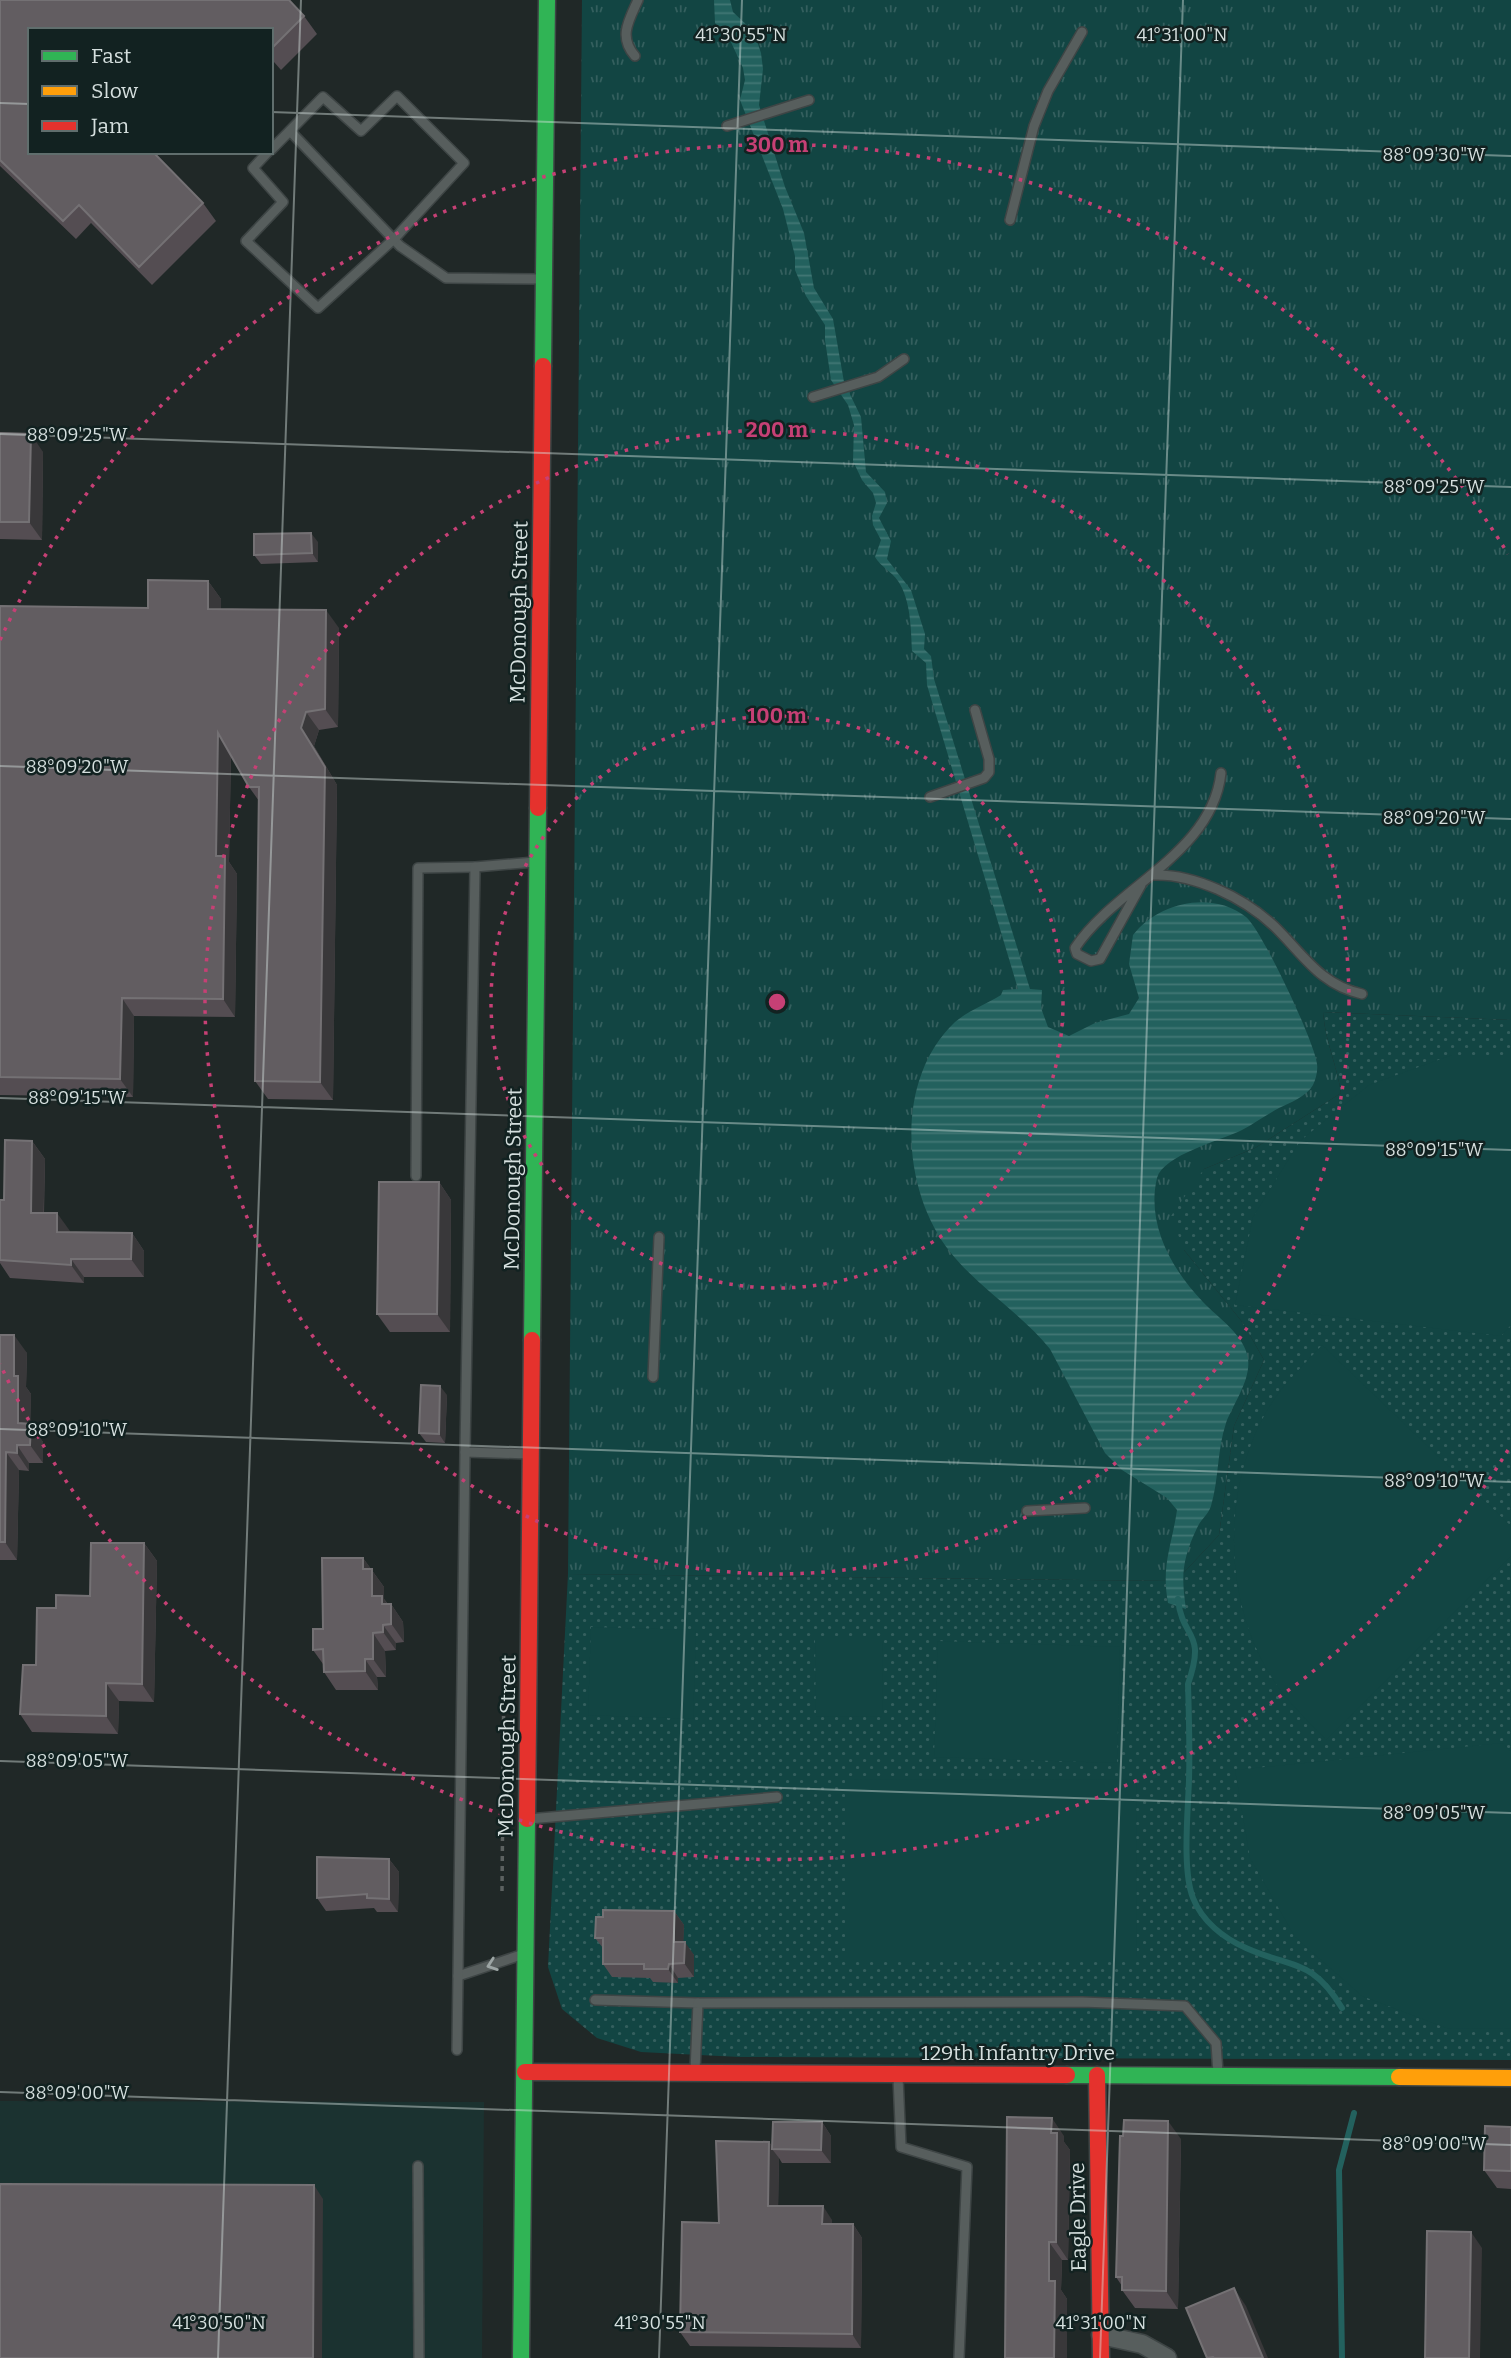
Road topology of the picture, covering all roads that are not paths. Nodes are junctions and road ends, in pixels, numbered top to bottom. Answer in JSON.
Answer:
{"nodes":[{"id":1,"x":547,"y":0,"type":"edge"},
{"id":2,"x":638,"y":0,"type":"edge"},
{"id":3,"x":1082,"y":33,"type":"dead end"},
{"id":4,"x":635,"y":57,"type":"dead end"},
{"id":5,"x":809,"y":100,"type":"dead end"},
{"id":6,"x":727,"y":126,"type":"dead end"},
{"id":7,"x":290,"y":131,"type":"junction"},
{"id":8,"x":273,"y":148,"type":"edge"},
{"id":9,"x":267,"y":154,"type":"edge"},
{"id":10,"x":1010,"y":220,"type":"dead end"},
{"id":11,"x":395,"y":238,"type":"junction"},
{"id":12,"x":544,"y":279,"type":"junction"},
{"id":13,"x":904,"y":359,"type":"dead end"},
{"id":14,"x":813,"y":397,"type":"dead end"},
{"id":15,"x":975,"y":710,"type":"dead end"},
{"id":16,"x":1221,"y":773,"type":"dead end"},
{"id":17,"x":930,"y":797,"type":"dead end"},
{"id":18,"x":538,"y":862,"type":"junction"},
{"id":19,"x":475,"y":867,"type":"junction"},
{"id":20,"x":1152,"y":875,"type":"junction"},
{"id":21,"x":1140,"y":885,"type":"junction"},
{"id":22,"x":1362,"y":994,"type":"dead end"},
{"id":23,"x":416,"y":1176,"type":"dead end"},
{"id":24,"x":659,"y":1237,"type":"dead end"},
{"id":25,"x":653,"y":1377,"type":"dead end"},
{"id":26,"x":465,"y":1452,"type":"junction"},
{"id":27,"x":531,"y":1454,"type":"junction"},
{"id":28,"x":1085,"y":1508,"type":"dead end"},
{"id":29,"x":1027,"y":1511,"type":"dead end"},
{"id":30,"x":776,"y":1797,"type":"dead end"},
{"id":31,"x":527,"y":1819,"type":"junction"},
{"id":32,"x":526,"y":1954,"type":"junction"},
{"id":33,"x":458,"y":1976,"type":"junction"},
{"id":34,"x":595,"y":2000,"type":"dead end"},
{"id":35,"x":698,"y":2003,"type":"junction"},
{"id":36,"x":457,"y":2050,"type":"dead end"},
{"id":37,"x":525,"y":2071,"type":"junction"},
{"id":38,"x":695,"y":2073,"type":"junction"},
{"id":39,"x":898,"y":2074,"type":"junction"},
{"id":40,"x":1097,"y":2075,"type":"junction"},
{"id":41,"x":1219,"y":2076,"type":"junction"},
{"id":42,"x":1511,"y":2078,"type":"edge"},
{"id":43,"x":418,"y":2166,"type":"dead end"},
{"id":44,"x":1101,"y":2335,"type":"junction"},
{"id":45,"x":419,"y":2358,"type":"edge"},
{"id":46,"x":522,"y":2358,"type":"edge"},
{"id":47,"x":959,"y":2358,"type":"edge"},
{"id":48,"x":1101,"y":2358,"type":"edge"},
{"id":49,"x":1167,"y":2358,"type":"edge"}],
"edges":[{"from":1,"to":12,"type":"street","name":"McDonough Street"},
{"from":2,"to":4,"type":"lane"},
{"from":3,"to":10,"type":"lane"},
{"from":5,"to":6,"type":"lane"},
{"from":7,"to":8,"type":"lane"},
{"from":7,"to":11,"type":"lane"},
{"from":7,"to":11,"type":"lane"},
{"from":9,"to":11,"type":"lane"},
{"from":11,"to":12,"type":"lane"},
{"from":12,"to":18,"type":"street","name":"McDonough Street"},
{"from":13,"to":14,"type":"lane"},
{"from":15,"to":17,"type":"lane"},
{"from":16,"to":20,"type":"lane"},
{"from":18,"to":19,"type":"lane"},
{"from":18,"to":27,"type":"street","name":"McDonough Street"},
{"from":19,"to":23,"type":"lane"},
{"from":19,"to":26,"type":"lane"},
{"from":20,"to":21,"type":"lane"},
{"from":20,"to":22,"type":"lane"},
{"from":21,"to":21,"type":"lane"},
{"from":24,"to":25,"type":"lane"},
{"from":26,"to":27,"type":"lane"},
{"from":26,"to":33,"type":"lane"},
{"from":27,"to":31,"type":"street","name":"McDonough Street"},
{"from":28,"to":29,"type":"lane"},
{"from":30,"to":31,"type":"lane"},
{"from":31,"to":32,"type":"street","name":"McDonough Street"},
{"from":32,"to":33,"type":"lane","one_way":true},
{"from":32,"to":37,"type":"street","name":"McDonough Street"},
{"from":33,"to":36,"type":"lane"},
{"from":34,"to":35,"type":"lane"},
{"from":35,"to":38,"type":"lane"},
{"from":35,"to":41,"type":"lane"},
{"from":37,"to":38,"type":"street","name":"129th Infantry Drive"},
{"from":37,"to":46,"type":"street","name":"McDonough Street"},
{"from":38,"to":39,"type":"street","name":"129th Infantry Drive"},
{"from":39,"to":40,"type":"street","name":"129th Infantry Drive"},
{"from":39,"to":47,"type":"lane"},
{"from":40,"to":41,"type":"street","name":"129th Infantry Drive"},
{"from":40,"to":44,"type":"street","name":"Eagle Drive"},
{"from":41,"to":42,"type":"street","name":"129th Infantry Drive"},
{"from":43,"to":45,"type":"lane"},
{"from":44,"to":48,"type":"street","name":"Eagle Drive"},
{"from":44,"to":49,"type":"street"}]}
